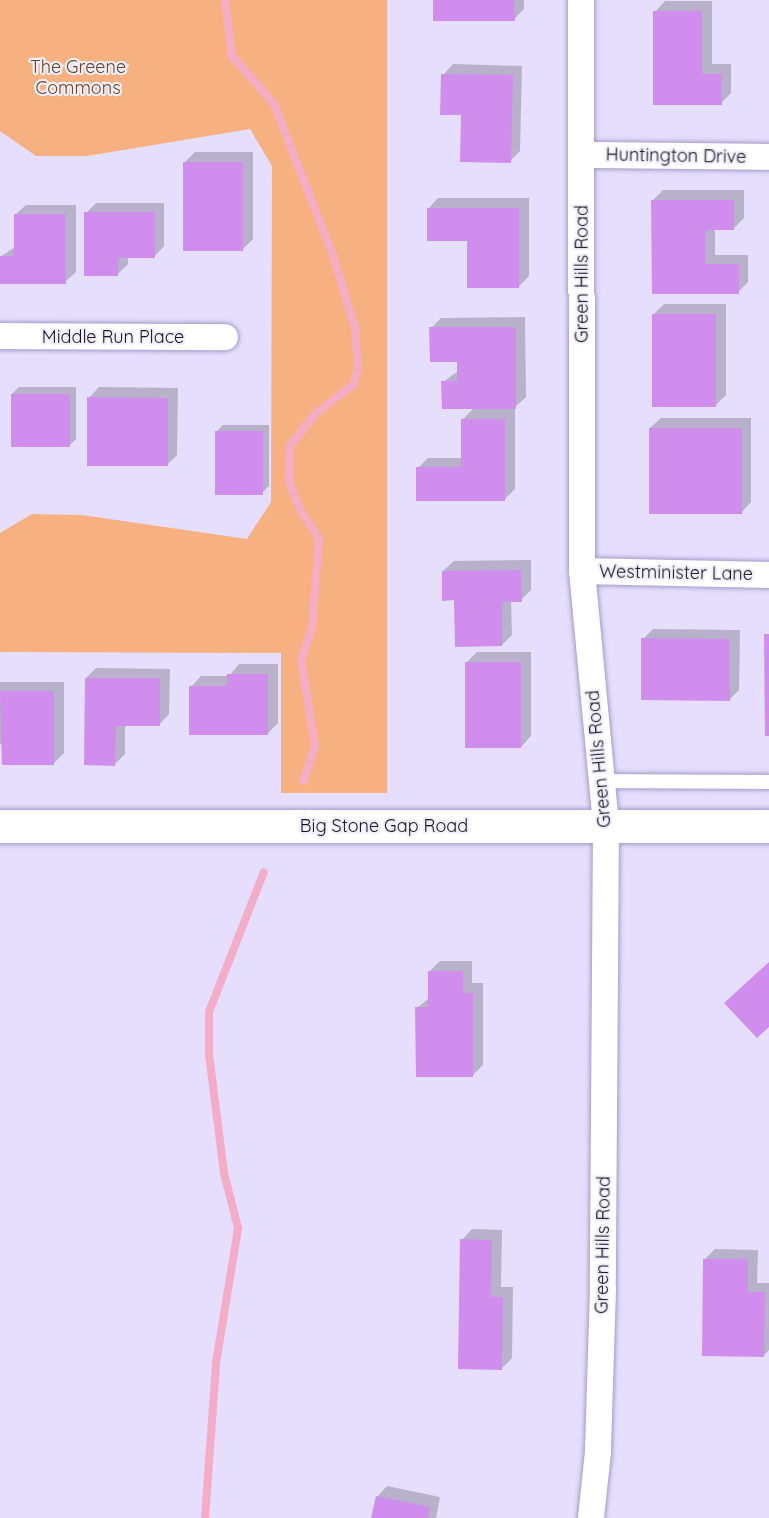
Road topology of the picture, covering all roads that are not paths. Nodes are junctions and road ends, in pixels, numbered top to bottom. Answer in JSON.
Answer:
{"nodes":[{"id":1,"x":581,"y":0,"type":"edge"},
{"id":2,"x":582,"y":155,"type":"junction"},
{"id":3,"x":769,"y":157,"type":"edge"},
{"id":4,"x":0,"y":336,"type":"edge"},
{"id":5,"x":225,"y":337,"type":"dead end"},
{"id":6,"x":582,"y":571,"type":"junction"},
{"id":7,"x":769,"y":575,"type":"edge"},
{"id":8,"x":602,"y":781,"type":"junction"},
{"id":9,"x":769,"y":782,"type":"edge"},
{"id":10,"x":0,"y":826,"type":"edge"},
{"id":11,"x":606,"y":826,"type":"junction"},
{"id":12,"x":769,"y":826,"type":"edge"},
{"id":13,"x":591,"y":1518,"type":"edge"}],
"edges":[{"from":1,"to":2,"type":"street","name":"Green Hills Road"},
{"from":2,"to":3,"type":"street","name":"Huntington Drive"},
{"from":2,"to":6,"type":"street","name":"Green Hills Road"},
{"from":4,"to":5,"type":"street","name":"Middle Run Place"},
{"from":6,"to":7,"type":"street","name":"Westminister Lane"},
{"from":6,"to":8,"type":"street","name":"Green Hills Road"},
{"from":8,"to":9,"type":"lane"},
{"from":8,"to":11,"type":"street","name":"Green Hills Road"},
{"from":10,"to":11,"type":"street","name":"Big Stone Gap Road"},
{"from":11,"to":12,"type":"street","name":"Big Stone Gap Road"},
{"from":11,"to":13,"type":"street","name":"Green Hills Road"}]}
